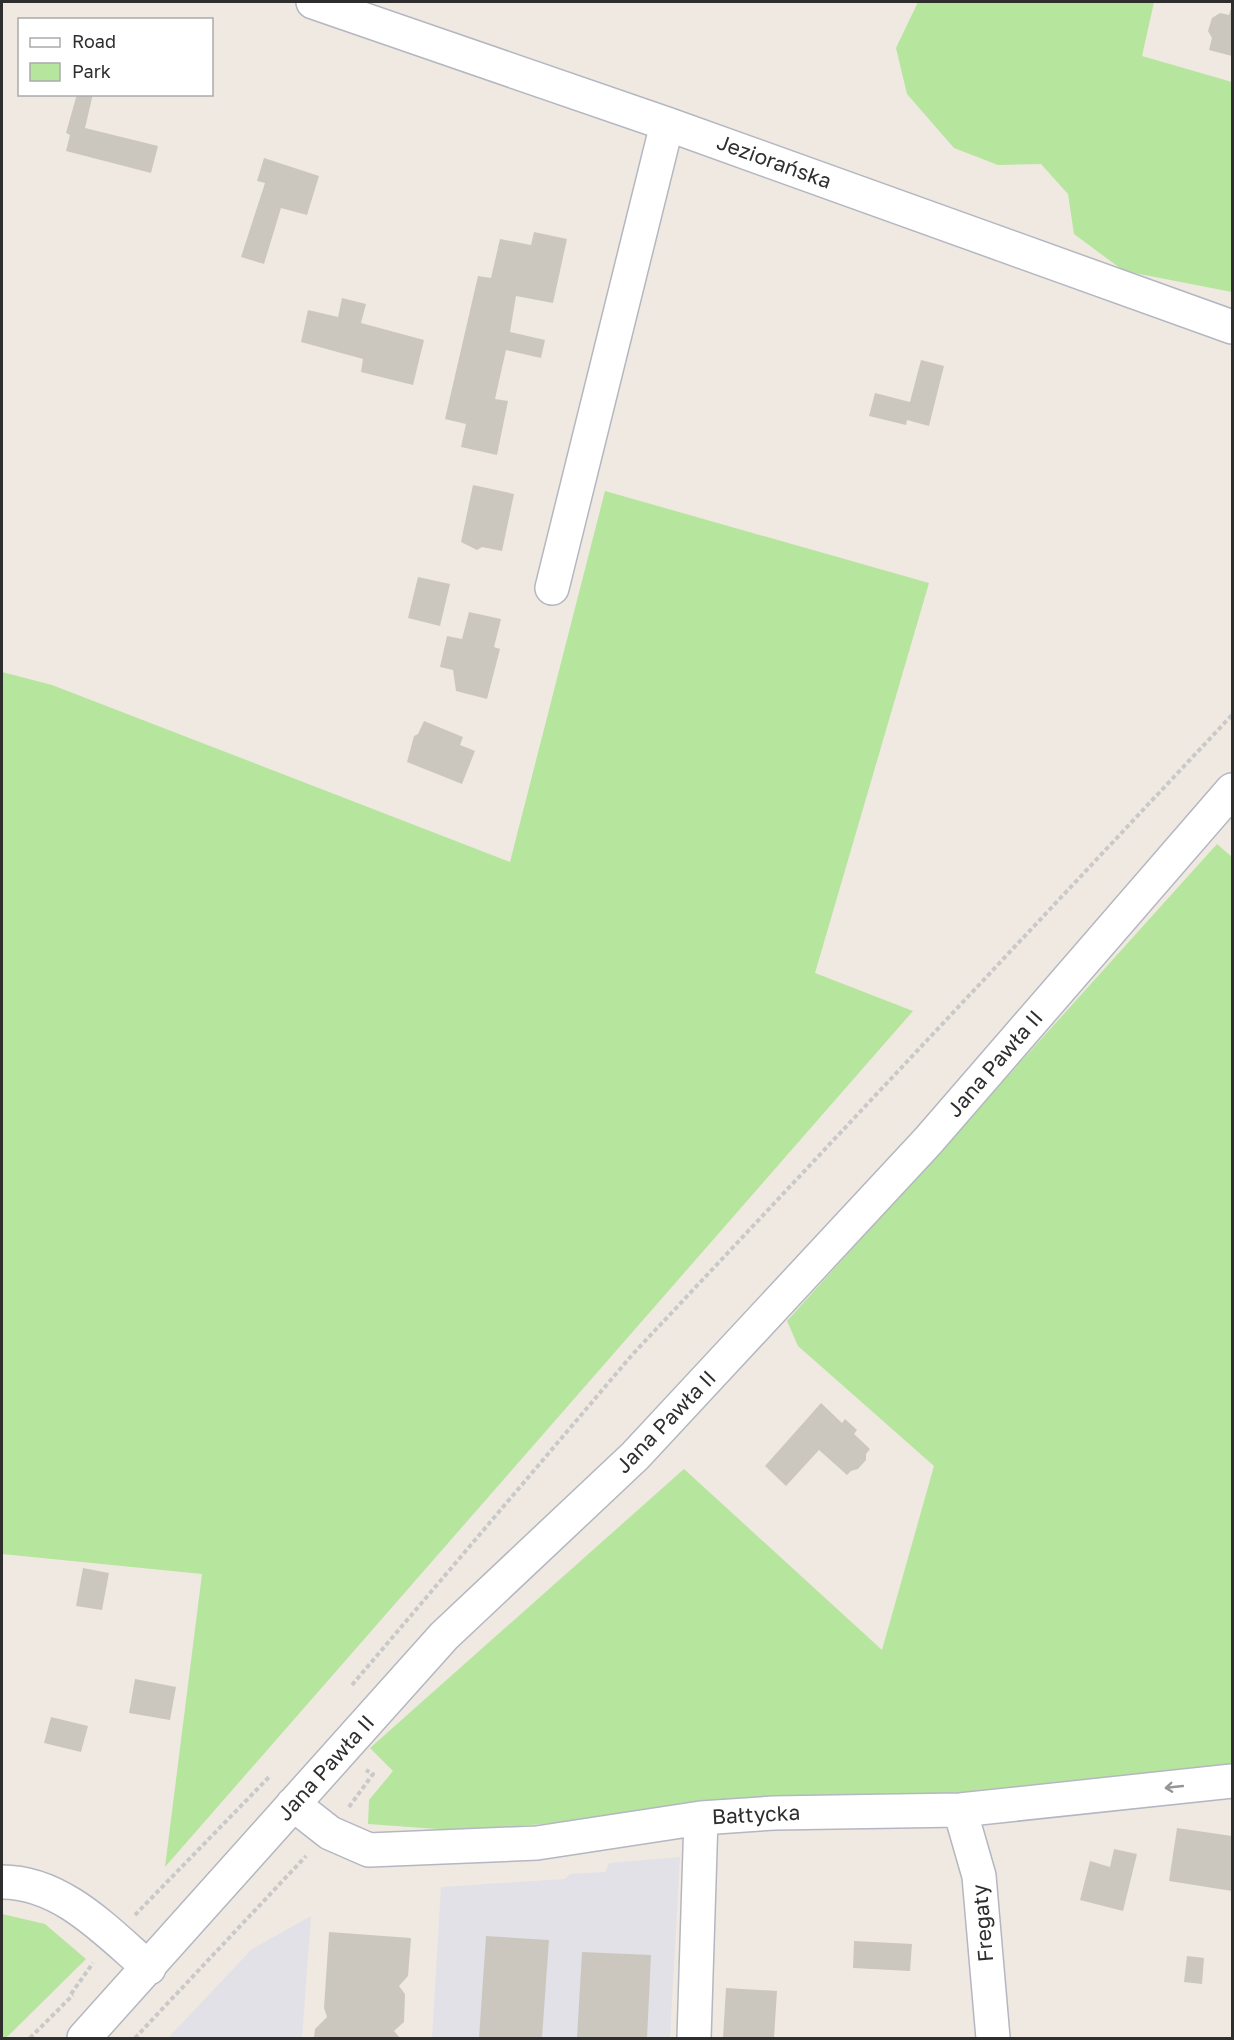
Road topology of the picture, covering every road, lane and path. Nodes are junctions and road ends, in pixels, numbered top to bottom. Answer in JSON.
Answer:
{"nodes":[{"id":1,"x":313,"y":2,"type":"edge"},
{"id":2,"x":667,"y":124,"type":"junction"},
{"id":3,"x":1233,"y":327,"type":"edge"},
{"id":4,"x":552,"y":588,"type":"dead end"},
{"id":5,"x":1233,"y":715,"type":"edge"},
{"id":6,"x":1233,"y":790,"type":"edge"},
{"id":7,"x":350,"y":1687,"type":"dead end"},
{"id":8,"x":339,"y":1753,"type":"junction"},
{"id":9,"x":272,"y":1775,"type":"dead end"},
{"id":10,"x":1233,"y":1781,"type":"edge"},
{"id":11,"x":293,"y":1804,"type":"junction"},
{"id":12,"x":960,"y":1810,"type":"junction"},
{"id":13,"x":701,"y":1818,"type":"junction"},
{"id":14,"x":330,"y":1833,"type":"junction"},
{"id":15,"x":2,"y":1882,"type":"edge"},
{"id":16,"x":113,"y":1937,"type":"junction"},
{"id":17,"x":149,"y":1968,"type":"junction"},
{"id":18,"x":71,"y":1994,"type":"dead end"},
{"id":19,"x":84,"y":2038,"type":"edge"},
{"id":20,"x":135,"y":2038,"type":"edge"},
{"id":21,"x":694,"y":2038,"type":"edge"},
{"id":22,"x":993,"y":2038,"type":"edge"}],
"edges":[{"from":1,"to":2,"type":"street","name":"Jeziorańska"},
{"from":2,"to":3,"type":"street","name":"Jeziorańska"},
{"from":2,"to":4,"type":"street"},
{"from":5,"to":7,"type":"path"},
{"from":6,"to":8,"type":"street","name":"Jana Pawła II"},
{"from":8,"to":11,"type":"street","name":"Jana Pawła II"},
{"from":8,"to":14,"type":"path"},
{"from":9,"to":16,"type":"path"},
{"from":10,"to":12,"type":"street","name":"Bałtycka","one_way":true},
{"from":11,"to":14,"type":"street","name":"Bałtycka"},
{"from":11,"to":17,"type":"street","name":"Jana Pawła II"},
{"from":12,"to":13,"type":"street","name":"Bałtycka"},
{"from":12,"to":22,"type":"street","name":"Fregaty"},
{"from":13,"to":14,"type":"street","name":"Bałtycka"},
{"from":13,"to":21,"type":"street"},
{"from":14,"to":20,"type":"path"},
{"from":15,"to":16,"type":"street"},
{"from":16,"to":17,"type":"street"},
{"from":16,"to":18,"type":"path"},
{"from":17,"to":19,"type":"street","name":"Jana Pawła II"}]}
